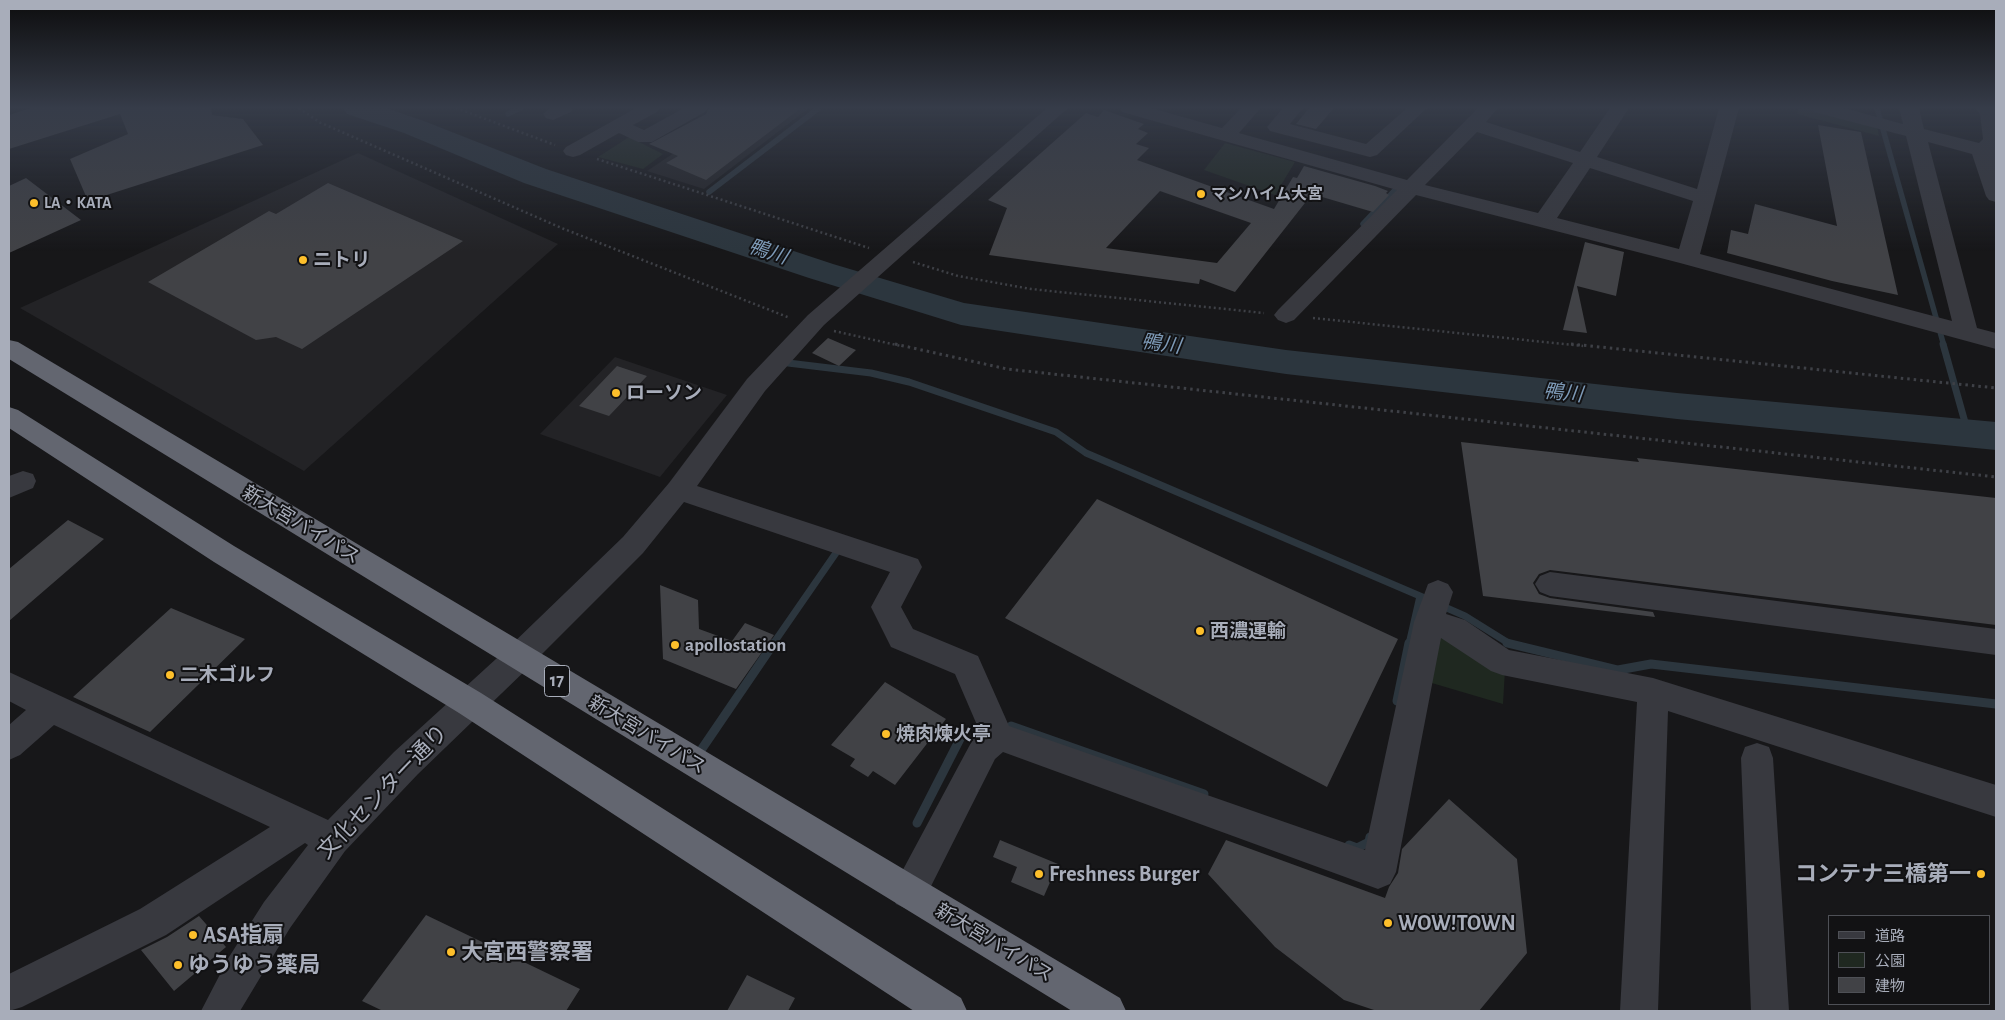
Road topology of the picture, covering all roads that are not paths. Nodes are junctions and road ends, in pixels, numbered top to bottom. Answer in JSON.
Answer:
{"nodes":[{"id":1,"x":1004,"y":156,"type":"edge"},
{"id":2,"x":1299,"y":156,"type":"edge"},
{"id":3,"x":1441,"y":156,"type":"edge"},
{"id":4,"x":1575,"y":156,"type":"edge"},
{"id":5,"x":1588,"y":156,"type":"edge"},
{"id":6,"x":1716,"y":156,"type":"edge"},
{"id":7,"x":1921,"y":156,"type":"edge"},
{"id":8,"x":1983,"y":156,"type":"edge"},
{"id":9,"x":1586,"y":159,"type":"junction"},
{"id":10,"x":1410,"y":187,"type":"junction"},
{"id":11,"x":1996,"y":196,"type":"edge"},
{"id":12,"x":1705,"y":198,"type":"junction"},
{"id":13,"x":1544,"y":221,"type":"junction"},
{"id":14,"x":1688,"y":258,"type":"junction"},
{"id":15,"x":1286,"y":315,"type":"road end"},
{"id":16,"x":1967,"y":334,"type":"junction"},
{"id":17,"x":1996,"y":342,"type":"edge"},
{"id":18,"x":9,"y":348,"type":"edge"},
{"id":19,"x":9,"y":416,"type":"edge"},
{"id":20,"x":679,"y":490,"type":"junction"},
{"id":21,"x":1550,"y":584,"type":"dead end"},
{"id":22,"x":1996,"y":642,"type":"edge"},
{"id":23,"x":519,"y":658,"type":"junction"},
{"id":24,"x":9,"y":685,"type":"edge"},
{"id":25,"x":1653,"y":692,"type":"junction"},
{"id":26,"x":470,"y":704,"type":"junction"},
{"id":27,"x":51,"y":708,"type":"junction"},
{"id":28,"x":998,"y":736,"type":"junction"},
{"id":29,"x":9,"y":745,"type":"edge"},
{"id":30,"x":1757,"y":758,"type":"dead end"},
{"id":31,"x":1996,"y":801,"type":"edge"},
{"id":32,"x":318,"y":832,"type":"junction"},
{"id":33,"x":909,"y":892,"type":"junction"},
{"id":34,"x":9,"y":994,"type":"edge"},
{"id":35,"x":220,"y":1011,"type":"edge"},
{"id":36,"x":948,"y":1011,"type":"edge"},
{"id":37,"x":1107,"y":1011,"type":"edge"},
{"id":38,"x":1639,"y":1011,"type":"edge"},
{"id":39,"x":1770,"y":1011,"type":"edge"}],
"edges":[{"from":1,"to":20,"type":"street","name":"文化センター通り"},
{"from":2,"to":10,"type":"street"},
{"from":3,"to":10,"type":"street"},
{"from":4,"to":9,"type":"street"},
{"from":5,"to":9,"type":"street"},
{"from":6,"to":12,"type":"street"},
{"from":7,"to":16,"type":"street"},
{"from":8,"to":11,"type":"street"},
{"from":9,"to":12,"type":"street"},
{"from":9,"to":13,"type":"street"},
{"from":10,"to":13,"type":"street"},
{"from":10,"to":15,"type":"street"},
{"from":12,"to":14,"type":"street"},
{"from":13,"to":14,"type":"street"},
{"from":14,"to":16,"type":"street"},
{"from":16,"to":17,"type":"street"},
{"from":18,"to":23,"type":"highway","name":"新大宮バイパス","number":"17"},
{"from":19,"to":26,"type":"highway"},
{"from":20,"to":23,"type":"street","name":"文化センター通り"},
{"from":20,"to":28,"type":"street"},
{"from":21,"to":22,"type":"street"},
{"from":23,"to":26,"type":"street","name":"文化センター通り"},
{"from":23,"to":33,"type":"highway","name":"新大宮バイパス","number":"17"},
{"from":24,"to":27,"type":"street"},
{"from":25,"to":28,"type":"street"},
{"from":25,"to":31,"type":"street"},
{"from":25,"to":38,"type":"street"},
{"from":26,"to":32,"type":"street","name":"文化センター通り"},
{"from":26,"to":36,"type":"highway"},
{"from":27,"to":29,"type":"street"},
{"from":27,"to":32,"type":"street"},
{"from":28,"to":33,"type":"street"},
{"from":30,"to":39,"type":"street"},
{"from":32,"to":34,"type":"street"},
{"from":32,"to":35,"type":"street","name":"文化センター通り"},
{"from":33,"to":37,"type":"highway","name":"新大宮バイパス","number":"17"}]}
